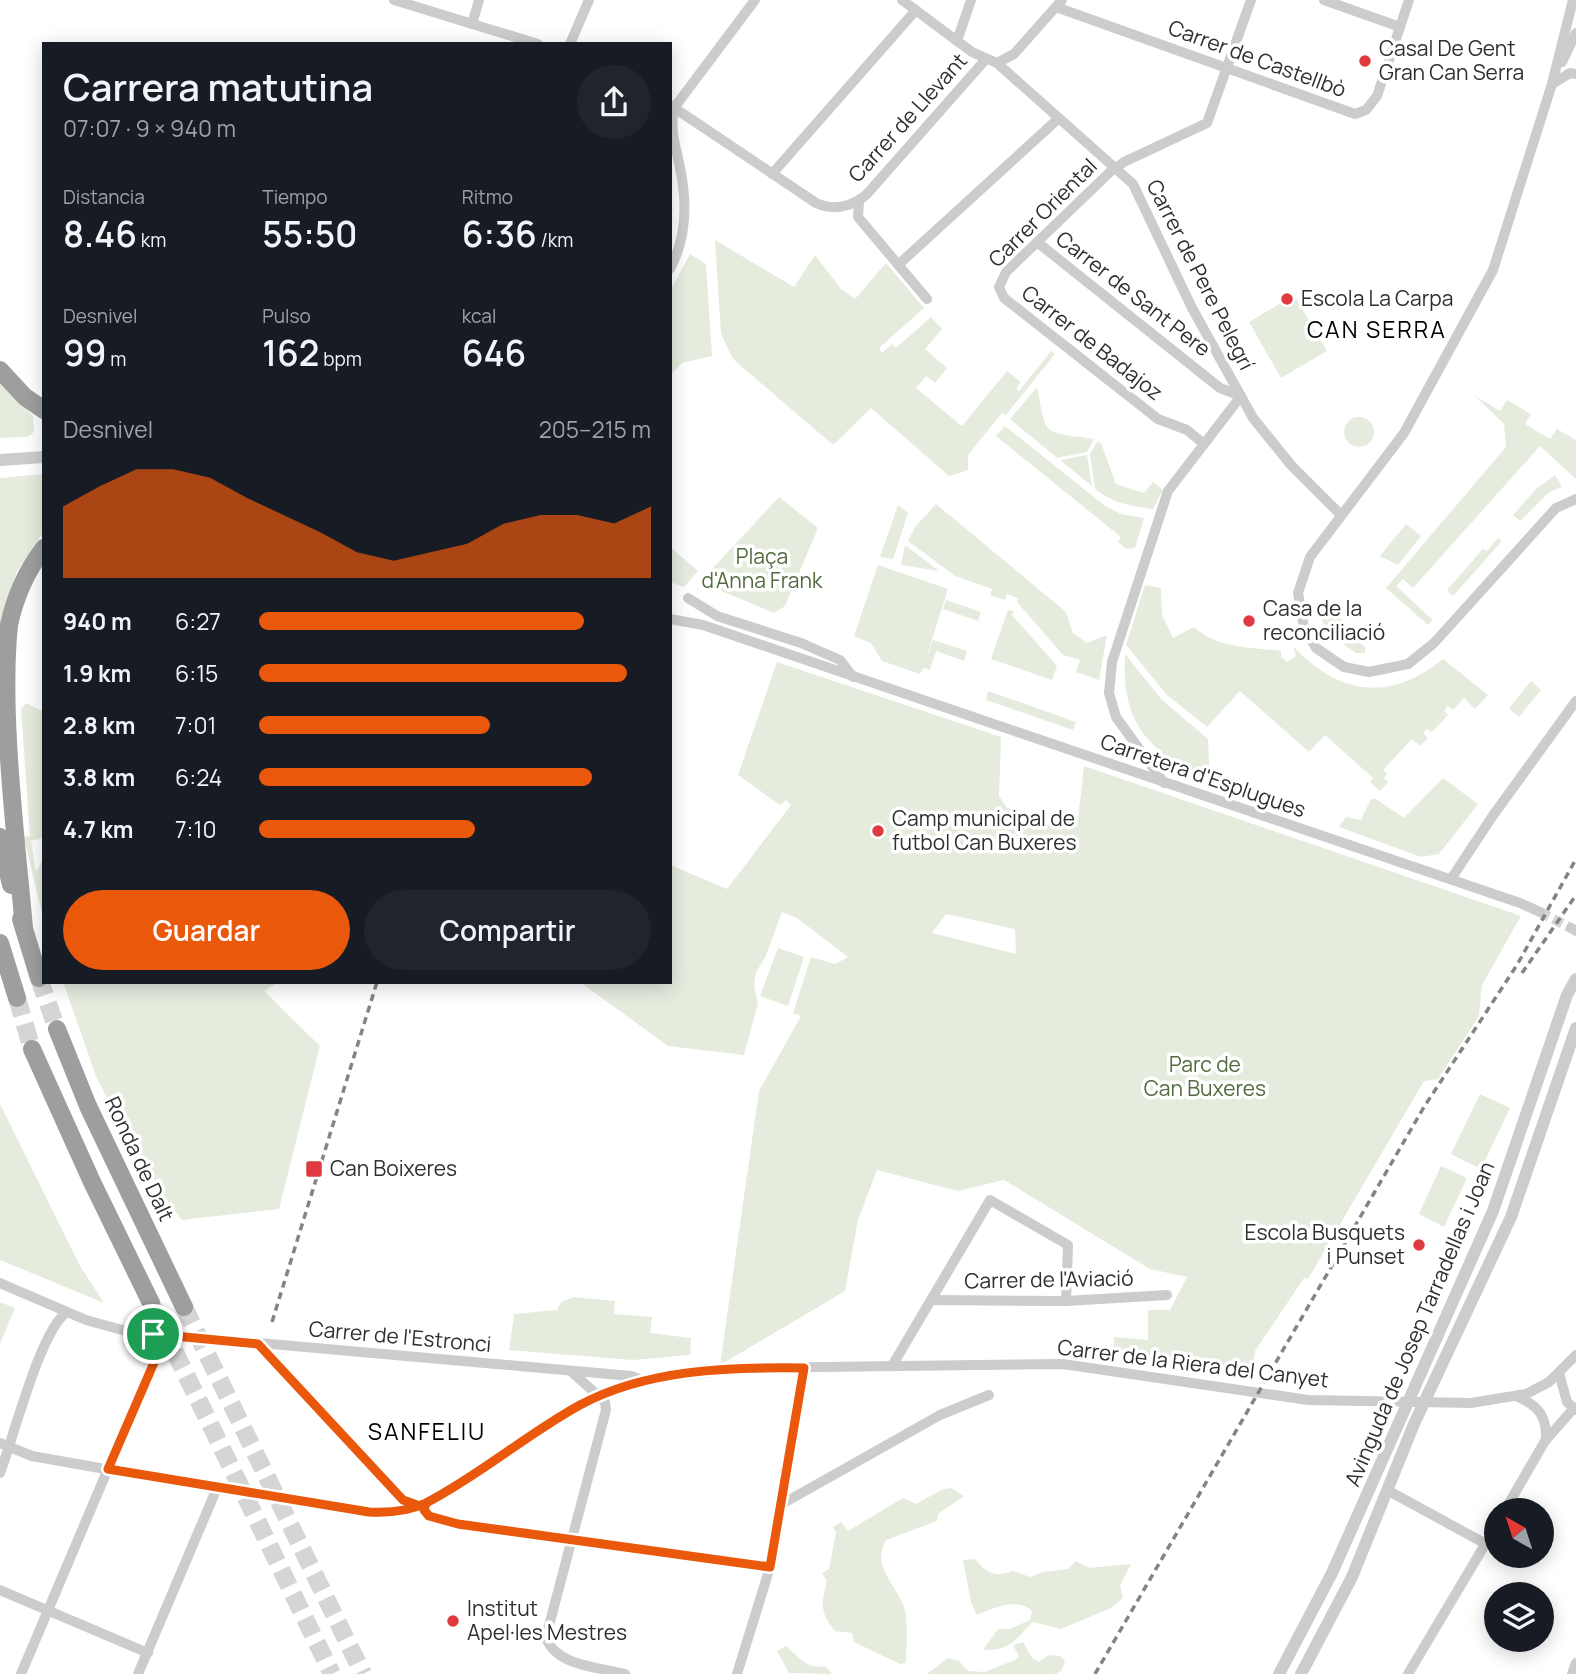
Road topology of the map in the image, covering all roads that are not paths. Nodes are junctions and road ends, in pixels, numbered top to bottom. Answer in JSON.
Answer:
{"nodes":[{"id":1,"x":394,"y":0,"type":"edge"},
{"id":2,"x":479,"y":0,"type":"edge"},
{"id":3,"x":589,"y":0,"type":"edge"},
{"id":4,"x":755,"y":0,"type":"edge"},
{"id":5,"x":902,"y":0,"type":"edge"},
{"id":6,"x":971,"y":0,"type":"edge"},
{"id":7,"x":1251,"y":0,"type":"edge"},
{"id":8,"x":1324,"y":0,"type":"edge"},
{"id":9,"x":1409,"y":0,"type":"edge"},
{"id":10,"x":1573,"y":0,"type":"edge"},
{"id":11,"x":1059,"y":3,"type":"edge"},
{"id":12,"x":916,"y":10,"type":"junction"},
{"id":13,"x":471,"y":24,"type":"junction"},
{"id":14,"x":1400,"y":27,"type":"junction"},
{"id":15,"x":1576,"y":33,"type":"edge"},
{"id":16,"x":957,"y":41,"type":"junction"},
{"id":17,"x":531,"y":42,"type":"edge"},
{"id":18,"x":571,"y":42,"type":"edge"},
{"id":19,"x":992,"y":61,"type":"junction"},
{"id":20,"x":1227,"y":67,"type":"junction"},
{"id":21,"x":1576,"y":74,"type":"edge"},
{"id":22,"x":1552,"y":84,"type":"junction"},
{"id":23,"x":672,"y":107,"type":"edge"},
{"id":24,"x":1059,"y":118,"type":"junction"},
{"id":25,"x":672,"y":132,"type":"edge"},
{"id":26,"x":1116,"y":168,"type":"junction"},
{"id":27,"x":772,"y":174,"type":"junction"},
{"id":28,"x":859,"y":202,"type":"junction"},
{"id":29,"x":1037,"y":243,"type":"junction"},
{"id":30,"x":672,"y":264,"type":"edge"},
{"id":31,"x":898,"y":265,"type":"junction"},
{"id":32,"x":999,"y":287,"type":"joint"},
{"id":33,"x":927,"y":299,"type":"dead end"},
{"id":34,"x":0,"y":370,"type":"edge"},
{"id":35,"x":1241,"y":396,"type":"junction"},
{"id":36,"x":42,"y":409,"type":"edge"},
{"id":37,"x":1204,"y":444,"type":"junction"},
{"id":38,"x":42,"y":457,"type":"edge"},
{"id":39,"x":2,"y":460,"type":"edge"},
{"id":40,"x":1576,"y":499,"type":"edge"},
{"id":41,"x":1341,"y":515,"type":"junction"},
{"id":42,"x":42,"y":551,"type":"edge"},
{"id":43,"x":705,"y":611,"type":"junction"},
{"id":44,"x":672,"y":619,"type":"edge"},
{"id":45,"x":689,"y":621,"type":"junction"},
{"id":46,"x":703,"y":625,"type":"junction"},
{"id":47,"x":853,"y":677,"type":"junction"},
{"id":48,"x":1576,"y":701,"type":"edge"},
{"id":49,"x":1164,"y":783,"type":"junction"},
{"id":50,"x":0,"y":838,"type":"edge"},
{"id":51,"x":1451,"y":879,"type":"junction"},
{"id":52,"x":1539,"y":912,"type":"tunnel mouth"},
{"id":53,"x":23,"y":928,"type":"junction"},
{"id":54,"x":0,"y":943,"type":"edge"},
{"id":55,"x":39,"y":978,"type":"dead end"},
{"id":56,"x":1576,"y":979,"type":"edge"},
{"id":57,"x":0,"y":986,"type":"edge"},
{"id":58,"x":57,"y":1028,"type":"tunnel mouth"},
{"id":59,"x":1575,"y":1036,"type":"edge"},
{"id":60,"x":33,"y":1053,"type":"tunnel mouth"},
{"id":61,"x":0,"y":1283,"type":"edge"},
{"id":62,"x":1167,"y":1295,"type":"dead end"},
{"id":63,"x":930,"y":1300,"type":"junction"},
{"id":64,"x":1066,"y":1301,"type":"junction"},
{"id":65,"x":151,"y":1303,"type":"tunnel mouth"},
{"id":66,"x":184,"y":1307,"type":"tunnel mouth"},
{"id":67,"x":67,"y":1312,"type":"junction"},
{"id":68,"x":153,"y":1334,"type":"junction"},
{"id":69,"x":258,"y":1344,"type":"junction"},
{"id":70,"x":1576,"y":1355,"type":"edge"},
{"id":71,"x":892,"y":1366,"type":"junction"},
{"id":72,"x":804,"y":1368,"type":"junction"},
{"id":73,"x":573,"y":1373,"type":"junction"},
{"id":74,"x":1559,"y":1373,"type":"junction"},
{"id":75,"x":641,"y":1380,"type":"junction"},
{"id":76,"x":989,"y":1395,"type":"dead end"},
{"id":77,"x":600,"y":1397,"type":"junction"},
{"id":78,"x":1518,"y":1397,"type":"junction"},
{"id":79,"x":1409,"y":1402,"type":"junction"},
{"id":80,"x":1425,"y":1402,"type":"junction"},
{"id":81,"x":1575,"y":1409,"type":"edge"},
{"id":82,"x":1545,"y":1441,"type":"junction"},
{"id":83,"x":4,"y":1445,"type":"edge"},
{"id":84,"x":108,"y":1469,"type":"junction"},
{"id":85,"x":0,"y":1474,"type":"edge"},
{"id":86,"x":217,"y":1488,"type":"junction"},
{"id":87,"x":1387,"y":1490,"type":"junction"},
{"id":88,"x":1512,"y":1498,"type":"edge"},
{"id":89,"x":782,"y":1504,"type":"junction"},
{"id":90,"x":423,"y":1505,"type":"junction"},
{"id":91,"x":572,"y":1540,"type":"junction"},
{"id":92,"x":1484,"y":1543,"type":"edge"},
{"id":93,"x":1484,"y":1547,"type":"edge"},
{"id":94,"x":770,"y":1567,"type":"junction"},
{"id":95,"x":0,"y":1590,"type":"edge"},
{"id":96,"x":49,"y":1610,"type":"junction"},
{"id":97,"x":148,"y":1653,"type":"junction"},
{"id":98,"x":1576,"y":1663,"type":"edge"},
{"id":99,"x":21,"y":1674,"type":"edge"},
{"id":100,"x":138,"y":1674,"type":"edge"},
{"id":101,"x":625,"y":1674,"type":"edge"},
{"id":102,"x":737,"y":1674,"type":"edge"},
{"id":103,"x":1279,"y":1674,"type":"edge"},
{"id":104,"x":1301,"y":1674,"type":"edge"},
{"id":105,"x":1409,"y":1674,"type":"edge"},
{"id":106,"x":1572,"y":1674,"type":"edge"}],
"edges":[{"from":1,"to":13,"type":"street"},
{"from":2,"to":13,"type":"street"},
{"from":3,"to":18,"type":"street"},
{"from":4,"to":23,"type":"street"},
{"from":5,"to":12,"type":"street","name":"Carrer de Pere Pelegrí"},
{"from":6,"to":16,"type":"street"},
{"from":7,"to":20,"type":"street","name":"Carrer Oriental"},
{"from":8,"to":14,"type":"street"},
{"from":9,"to":14,"type":"street"},
{"from":10,"to":22,"type":"street"},
{"from":11,"to":19,"type":"street","name":"Carrer de Llevant"},
{"from":11,"to":20,"type":"street","name":"Carrer de Castellbò"},
{"from":12,"to":16,"type":"street","name":"Carrer de Pere Pelegrí"},
{"from":12,"to":27,"type":"street"},
{"from":13,"to":17,"type":"street"},
{"from":14,"to":20,"type":"street","name":"Carrer de Castellbò"},
{"from":15,"to":22,"type":"street"},
{"from":16,"to":19,"type":"street","name":"Carrer de Pere Pelegrí"},
{"from":19,"to":24,"type":"street","name":"Carrer de Pere Pelegrí"},
{"from":19,"to":28,"type":"street","name":"Carrer de Llevant"},
{"from":20,"to":26,"type":"street","name":"Carrer Oriental"},
{"from":21,"to":22,"type":"street"},
{"from":22,"to":41,"type":"street"},
{"from":23,"to":27,"type":"street"},
{"from":24,"to":26,"type":"street","name":"Carrer de Pere Pelegrí"},
{"from":24,"to":31,"type":"street"},
{"from":25,"to":30,"type":"street"},
{"from":26,"to":29,"type":"street","name":"Carrer Oriental"},
{"from":26,"to":35,"type":"street","name":"Carrer de Pere Pelegrí"},
{"from":27,"to":28,"type":"street"},
{"from":28,"to":31,"type":"street"},
{"from":29,"to":32,"type":"street","name":"Carrer Oriental"},
{"from":29,"to":35,"type":"street","name":"Carrer de Sant Pere"},
{"from":31,"to":33,"type":"street"},
{"from":32,"to":37,"type":"street","name":"Carrer de Badajoz"},
{"from":34,"to":36,"type":"highway"},
{"from":35,"to":37,"type":"street"},
{"from":35,"to":41,"type":"street","name":"Carrer de Pere Pelegrí"},
{"from":37,"to":49,"type":"street"},
{"from":38,"to":39,"type":"street"},
{"from":40,"to":41,"type":"street"},
{"from":42,"to":53,"type":"highway"},
{"from":43,"to":45,"type":"street","name":"Carretera d'Esplugues"},
{"from":43,"to":46,"type":"street"},
{"from":43,"to":47,"type":"street","name":"Carretera d'Esplugues"},
{"from":44,"to":45,"type":"street","name":"Carretera d'Esplugues"},
{"from":45,"to":46,"type":"street","name":"Carretera d'Esplugues"},
{"from":46,"to":47,"type":"street","name":"Carretera d'Esplugues"},
{"from":47,"to":49,"type":"street","name":"Carretera d'Esplugues"},
{"from":48,"to":51,"type":"street"},
{"from":49,"to":51,"type":"street","name":"Carretera d'Esplugues"},
{"from":50,"to":53,"type":"highway"},
{"from":51,"to":52,"type":"street","name":"Carretera d'Esplugues"},
{"from":53,"to":55,"type":"highway"},
{"from":54,"to":57,"type":"highway"},
{"from":56,"to":79,"type":"street","name":"Avinguda de Josep Tarradellas i Joan"},
{"from":58,"to":66,"type":"highway","name":"Ronda de Dalt"},
{"from":59,"to":80,"type":"street","name":"Avinguda de Josep Tarradellas i Joan"},
{"from":60,"to":65,"type":"highway"},
{"from":61,"to":67,"type":"street","name":"Carrer de l'Estronci"},
{"from":62,"to":64,"type":"street","name":"Carrer de l'Aviació"},
{"from":63,"to":64,"type":"street","name":"Carrer de l'Aviació"},
{"from":63,"to":64,"type":"street"},
{"from":63,"to":71,"type":"street"},
{"from":67,"to":68,"type":"street","name":"Carrer de l'Estronci"},
{"from":67,"to":83,"type":"street"},
{"from":68,"to":69,"type":"street","name":"Carrer de l'Estronci"},
{"from":68,"to":84,"type":"street"},
{"from":69,"to":73,"type":"street","name":"Carrer de l'Estronci"},
{"from":69,"to":90,"type":"street"},
{"from":70,"to":74,"type":"street"},
{"from":71,"to":72,"type":"street","name":"Carrer de la Riera del Canyet"},
{"from":71,"to":79,"type":"street","name":"Carrer de la Riera del Canyet"},
{"from":72,"to":75,"type":"street","name":"Carrer de l'Estronci"},
{"from":72,"to":89,"type":"street"},
{"from":73,"to":75,"type":"street","name":"Carrer de l'Estronci"},
{"from":73,"to":77,"type":"street"},
{"from":74,"to":78,"type":"street"},
{"from":74,"to":81,"type":"street"},
{"from":75,"to":77,"type":"street"},
{"from":76,"to":89,"type":"street"},
{"from":77,"to":90,"type":"street"},
{"from":77,"to":91,"type":"street"},
{"from":78,"to":80,"type":"street","name":"Carrer de la Riera del Canyet"},
{"from":78,"to":82,"type":"street"},
{"from":79,"to":80,"type":"street","name":"Carrer de la Riera del Canyet"},
{"from":79,"to":103,"type":"street","name":"Avinguda de Josep Tarradellas i Joan"},
{"from":80,"to":87,"type":"street","name":"Avinguda de Josep Tarradellas i Joan"},
{"from":81,"to":82,"type":"street"},
{"from":82,"to":88,"type":"street"},
{"from":83,"to":84,"type":"street"},
{"from":83,"to":85,"type":"street"},
{"from":84,"to":86,"type":"street"},
{"from":84,"to":96,"type":"street"},
{"from":86,"to":90,"type":"street"},
{"from":86,"to":97,"type":"street"},
{"from":87,"to":92,"type":"street"},
{"from":87,"to":104,"type":"street","name":"Avinguda de Josep Tarradellas i Joan"},
{"from":89,"to":94,"type":"street"},
{"from":90,"to":91,"type":"street"},
{"from":91,"to":94,"type":"street"},
{"from":91,"to":101,"type":"street"},
{"from":93,"to":105,"type":"street"},
{"from":94,"to":102,"type":"street"},
{"from":95,"to":96,"type":"street"},
{"from":96,"to":97,"type":"street"},
{"from":96,"to":99,"type":"street"},
{"from":97,"to":100,"type":"street"},
{"from":98,"to":106,"type":"street"}]}
